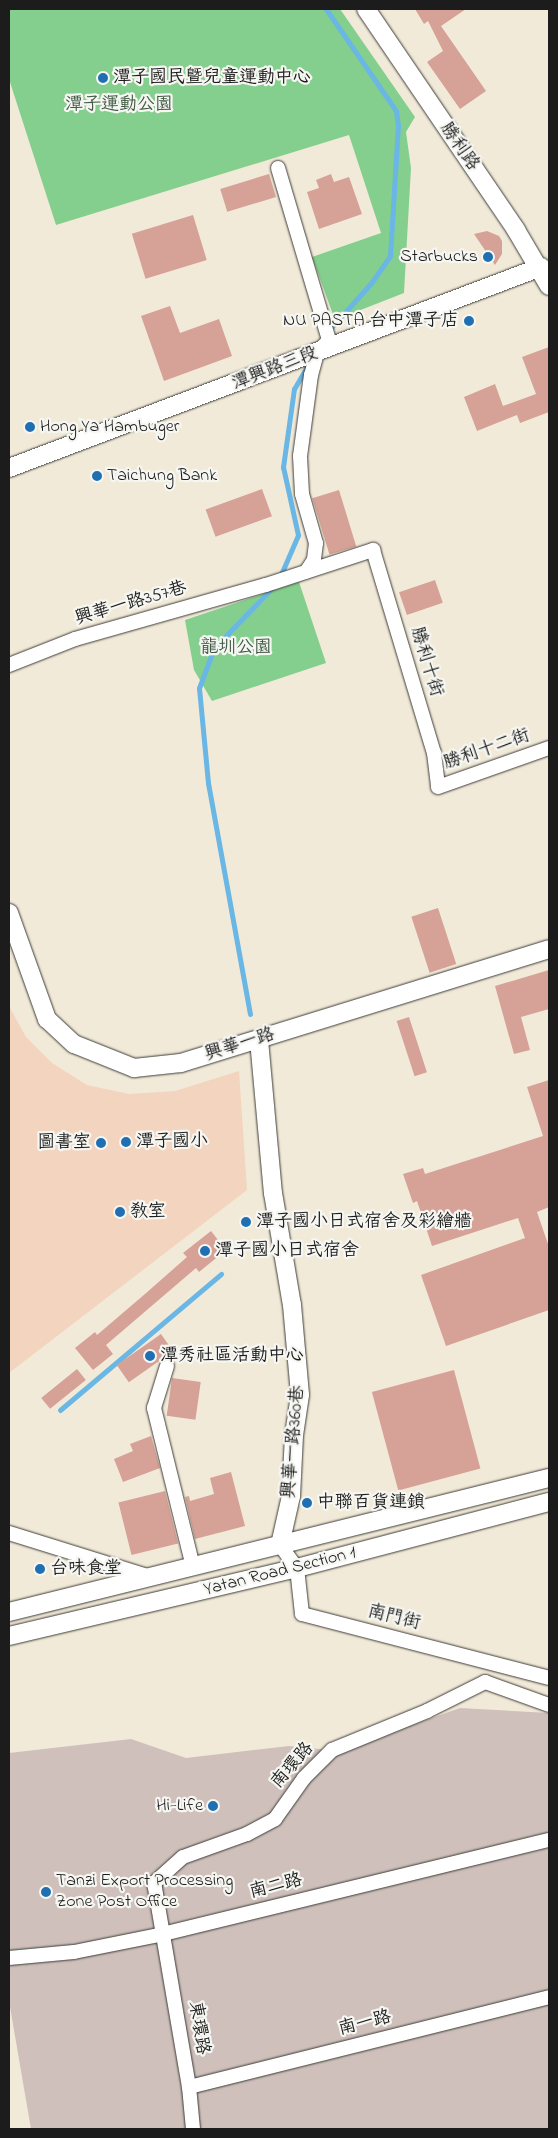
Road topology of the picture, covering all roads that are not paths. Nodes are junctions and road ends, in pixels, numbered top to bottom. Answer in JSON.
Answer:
{"nodes":[{"id":1,"x":366,"y":9,"type":"edge"},
{"id":2,"x":278,"y":168,"type":"dead end"},
{"id":3,"x":541,"y":267,"type":"junction"},
{"id":4,"x":549,"y":286,"type":"edge"},
{"id":5,"x":312,"y":355,"type":"junction"},
{"id":6,"x":9,"y":468,"type":"edge"},
{"id":7,"x":306,"y":572,"type":"junction"},
{"id":8,"x":9,"y":665,"type":"edge"},
{"id":9,"x":549,"y":748,"type":"edge"},
{"id":10,"x":438,"y":787,"type":"joint"},
{"id":11,"x":9,"y":913,"type":"edge"},
{"id":12,"x":549,"y":949,"type":"edge"},
{"id":13,"x":258,"y":1040,"type":"junction"},
{"id":14,"x":167,"y":1366,"type":"dead end"},
{"id":15,"x":549,"y":1478,"type":"edge"},
{"id":16,"x":549,"y":1502,"type":"edge"},
{"id":17,"x":9,"y":1533,"type":"edge"},
{"id":18,"x":280,"y":1545,"type":"junction"},
{"id":19,"x":193,"y":1567,"type":"junction"},
{"id":20,"x":297,"y":1568,"type":"junction"},
{"id":21,"x":151,"y":1578,"type":"junction"},
{"id":22,"x":9,"y":1612,"type":"edge"},
{"id":23,"x":9,"y":1636,"type":"edge"},
{"id":24,"x":549,"y":1678,"type":"edge"},
{"id":25,"x":549,"y":1705,"type":"edge"},
{"id":26,"x":549,"y":1840,"type":"edge"},
{"id":27,"x":163,"y":1934,"type":"junction"},
{"id":28,"x":9,"y":1958,"type":"edge"},
{"id":29,"x":549,"y":1997,"type":"edge"},
{"id":30,"x":189,"y":2087,"type":"junction"},
{"id":31,"x":192,"y":2129,"type":"edge"}],
"edges":[{"from":1,"to":3,"type":"street","name":"勝利路"},
{"from":2,"to":5,"type":"street"},
{"from":3,"to":4,"type":"street","name":"勝利路"},
{"from":3,"to":5,"type":"street","name":"潭興路三段"},
{"from":5,"to":6,"type":"street","name":"潭興路三段"},
{"from":5,"to":7,"type":"street"},
{"from":7,"to":8,"type":"street","name":"興華一路357巷"},
{"from":7,"to":10,"type":"street","name":"勝利十街"},
{"from":9,"to":10,"type":"street","name":"勝利十二街"},
{"from":11,"to":13,"type":"street","name":"興華一路"},
{"from":12,"to":13,"type":"street","name":"興華一路"},
{"from":13,"to":18,"type":"street","name":"興華一路360巷"},
{"from":14,"to":19,"type":"street"},
{"from":15,"to":18,"type":"street","name":"Yatan Road Section 1"},
{"from":16,"to":20,"type":"street","name":"Yatan Road Section 1"},
{"from":17,"to":21,"type":"street"},
{"from":18,"to":19,"type":"street","name":"Yatan Road Section 1"},
{"from":18,"to":20,"type":"street"},
{"from":19,"to":21,"type":"street","name":"Yatan Road Section 1"},
{"from":20,"to":23,"type":"street","name":"Yatan Road Section 1"},
{"from":20,"to":24,"type":"street","name":"南門街"},
{"from":21,"to":22,"type":"street","name":"Yatan Road Section 1"},
{"from":25,"to":27,"type":"street","name":"南環路"},
{"from":26,"to":27,"type":"street","name":"南二路"},
{"from":27,"to":28,"type":"street","name":"南二路"},
{"from":27,"to":30,"type":"street","name":"東環路"},
{"from":29,"to":30,"type":"street","name":"南一路"},
{"from":30,"to":31,"type":"street","name":"東環路"}]}
